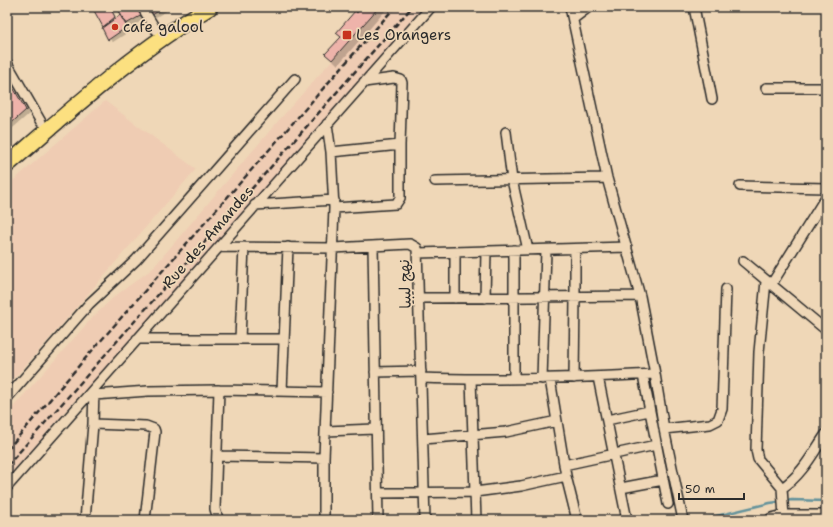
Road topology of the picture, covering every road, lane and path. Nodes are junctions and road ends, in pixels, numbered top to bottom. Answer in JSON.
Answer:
{"nodes":[{"id":1,"x":142,"y":7,"type":"edge"},
{"id":2,"x":191,"y":7,"type":"edge"},
{"id":3,"x":210,"y":7,"type":"edge"},
{"id":4,"x":431,"y":7,"type":"edge"},
{"id":5,"x":570,"y":7,"type":"edge"},
{"id":6,"x":589,"y":7,"type":"edge"},
{"id":7,"x":694,"y":7,"type":"edge"},
{"id":8,"x":573,"y":19,"type":"junction"},
{"id":9,"x":156,"y":30,"type":"junction"},
{"id":10,"x":7,"y":63,"type":"edge"},
{"id":11,"x":295,"y":79,"type":"dead end"},
{"id":12,"x":364,"y":82,"type":"junction"},
{"id":13,"x":766,"y":88,"type":"dead end"},
{"id":14,"x":826,"y":88,"type":"edge"},
{"id":15,"x":712,"y":99,"type":"dead end"},
{"id":16,"x":41,"y":122,"type":"junction"},
{"id":17,"x":327,"y":124,"type":"junction"},
{"id":18,"x":506,"y":132,"type":"dead end"},
{"id":19,"x":400,"y":145,"type":"junction"},
{"id":20,"x":7,"y":152,"type":"edge"},
{"id":21,"x":331,"y":152,"type":"junction"},
{"id":22,"x":7,"y":165,"type":"edge"},
{"id":23,"x":607,"y":178,"type":"junction"},
{"id":24,"x":512,"y":180,"type":"junction"},
{"id":25,"x":435,"y":181,"type":"dead end"},
{"id":26,"x":740,"y":186,"type":"dead end"},
{"id":27,"x":826,"y":188,"type":"edge"},
{"id":28,"x":826,"y":197,"type":"edge"},
{"id":29,"x":334,"y":204,"type":"junction"},
{"id":30,"x":255,"y":205,"type":"junction"},
{"id":31,"x":373,"y":246,"type":"junction"},
{"id":32,"x":219,"y":247,"type":"junction"},
{"id":33,"x":244,"y":247,"type":"junction"},
{"id":34,"x":288,"y":247,"type":"junction"},
{"id":35,"x":627,"y":247,"type":"junction"},
{"id":36,"x":333,"y":248,"type":"junction"},
{"id":37,"x":575,"y":249,"type":"junction"},
{"id":38,"x":514,"y":250,"type":"junction"},
{"id":39,"x":528,"y":250,"type":"junction"},
{"id":40,"x":546,"y":250,"type":"junction"},
{"id":41,"x":486,"y":251,"type":"junction"},
{"id":42,"x":454,"y":252,"type":"junction"},
{"id":43,"x":418,"y":253,"type":"junction"},
{"id":44,"x":743,"y":261,"type":"dead end"},
{"id":45,"x":769,"y":283,"type":"junction"},
{"id":46,"x":726,"y":289,"type":"dead end"},
{"id":47,"x":640,"y":296,"type":"junction"},
{"id":48,"x":575,"y":297,"type":"junction"},
{"id":49,"x":420,"y":298,"type":"junction"},
{"id":50,"x":455,"y":298,"type":"junction"},
{"id":51,"x":485,"y":298,"type":"junction"},
{"id":52,"x":514,"y":298,"type":"junction"},
{"id":53,"x":544,"y":298,"type":"junction"},
{"id":54,"x":826,"y":329,"type":"edge"},
{"id":55,"x":240,"y":339,"type":"junction"},
{"id":56,"x":284,"y":339,"type":"junction"},
{"id":57,"x":137,"y":340,"type":"junction"},
{"id":58,"x":375,"y":372,"type":"junction"},
{"id":59,"x":655,"y":374,"type":"junction"},
{"id":60,"x":421,"y":375,"type":"junction"},
{"id":61,"x":643,"y":375,"type":"junction"},
{"id":62,"x":598,"y":377,"type":"junction"},
{"id":63,"x":574,"y":378,"type":"junction"},
{"id":64,"x":514,"y":379,"type":"junction"},
{"id":65,"x":546,"y":379,"type":"junction"},
{"id":66,"x":471,"y":380,"type":"junction"},
{"id":67,"x":219,"y":390,"type":"junction"},
{"id":68,"x":282,"y":391,"type":"junction"},
{"id":69,"x":94,"y":392,"type":"junction"},
{"id":70,"x":327,"y":392,"type":"junction"},
{"id":71,"x":7,"y":398,"type":"edge"},
{"id":72,"x":649,"y":411,"type":"junction"},
{"id":73,"x":607,"y":420,"type":"junction"},
{"id":74,"x":557,"y":421,"type":"junction"},
{"id":75,"x":93,"y":424,"type":"junction"},
{"id":76,"x":375,"y":429,"type":"junction"},
{"id":77,"x":664,"y":429,"type":"junction"},
{"id":78,"x":326,"y":430,"type":"junction"},
{"id":79,"x":826,"y":434,"type":"edge"},
{"id":80,"x":474,"y":435,"type":"junction"},
{"id":81,"x":423,"y":439,"type":"junction"},
{"id":82,"x":656,"y":445,"type":"junction"},
{"id":83,"x":614,"y":454,"type":"junction"},
{"id":84,"x":217,"y":456,"type":"junction"},
{"id":85,"x":324,"y":458,"type":"junction"},
{"id":86,"x":564,"y":466,"type":"junction"},
{"id":87,"x":566,"y":476,"type":"junction"},
{"id":88,"x":663,"y":480,"type":"junction"},
{"id":89,"x":7,"y":486,"type":"edge"},
{"id":90,"x":621,"y":488,"type":"junction"},
{"id":91,"x":782,"y":489,"type":"junction"},
{"id":92,"x":424,"y":492,"type":"junction"},
{"id":93,"x":475,"y":492,"type":"junction"},
{"id":94,"x":378,"y":493,"type":"junction"},
{"id":95,"x":668,"y":504,"type":"dead end"},
{"id":96,"x":780,"y":515,"type":"edge"},
{"id":97,"x":826,"y":518,"type":"edge"},
{"id":98,"x":85,"y":520,"type":"edge"},
{"id":99,"x":145,"y":520,"type":"edge"},
{"id":100,"x":220,"y":520,"type":"edge"},
{"id":101,"x":324,"y":520,"type":"edge"},
{"id":102,"x":378,"y":520,"type":"edge"},
{"id":103,"x":425,"y":520,"type":"edge"},
{"id":104,"x":476,"y":520,"type":"edge"},
{"id":105,"x":576,"y":520,"type":"edge"},
{"id":106,"x":627,"y":520,"type":"edge"},
{"id":107,"x":683,"y":520,"type":"edge"}],
"edges":[{"from":1,"to":9,"type":"street"},
{"from":2,"to":9,"type":"main road"},
{"from":3,"to":22,"type":"main road"},
{"from":4,"to":12,"type":"street","name":"Rue des Amandes"},
{"from":5,"to":8,"type":"street"},
{"from":6,"to":8,"type":"street"},
{"from":7,"to":15,"type":"street"},
{"from":8,"to":23,"type":"street"},
{"from":9,"to":16,"type":"main road"},
{"from":10,"to":16,"type":"street"},
{"from":11,"to":71,"type":"street"},
{"from":12,"to":17,"type":"street","name":"Rue des Amandes"},
{"from":12,"to":19,"type":"street"},
{"from":13,"to":14,"type":"street"},
{"from":16,"to":20,"type":"main road"},
{"from":17,"to":21,"type":"street"},
{"from":17,"to":30,"type":"street","name":"Rue des Amandes"},
{"from":18,"to":24,"type":"street"},
{"from":19,"to":21,"type":"street"},
{"from":19,"to":29,"type":"street"},
{"from":21,"to":29,"type":"street"},
{"from":23,"to":24,"type":"street"},
{"from":23,"to":35,"type":"street"},
{"from":24,"to":25,"type":"street"},
{"from":24,"to":39,"type":"street"},
{"from":26,"to":27,"type":"street"},
{"from":28,"to":45,"type":"street"},
{"from":29,"to":30,"type":"street"},
{"from":29,"to":36,"type":"street"},
{"from":30,"to":32,"type":"street","name":"Rue des Amandes"},
{"from":31,"to":36,"type":"street","name":"نهج ليبيا"},
{"from":31,"to":43,"type":"street","name":"نهج ليبيا"},
{"from":31,"to":58,"type":"street"},
{"from":32,"to":33,"type":"street","name":"نهج ليبيا"},
{"from":32,"to":57,"type":"street","name":"Rue des Amandes"},
{"from":33,"to":34,"type":"street","name":"نهج ليبيا"},
{"from":33,"to":55,"type":"street"},
{"from":34,"to":36,"type":"street","name":"نهج ليبيا"},
{"from":34,"to":56,"type":"street"},
{"from":35,"to":37,"type":"street"},
{"from":35,"to":47,"type":"street"},
{"from":36,"to":70,"type":"street"},
{"from":37,"to":40,"type":"street"},
{"from":37,"to":48,"type":"street"},
{"from":38,"to":39,"type":"street"},
{"from":38,"to":41,"type":"street"},
{"from":38,"to":52,"type":"street"},
{"from":39,"to":40,"type":"street"},
{"from":40,"to":53,"type":"street"},
{"from":41,"to":42,"type":"street"},
{"from":41,"to":51,"type":"street"},
{"from":42,"to":43,"type":"street"},
{"from":42,"to":50,"type":"street"},
{"from":43,"to":49,"type":"street","name":"نهج ليبيا"},
{"from":44,"to":45,"type":"street"},
{"from":45,"to":54,"type":"street"},
{"from":45,"to":91,"type":"street"},
{"from":46,"to":77,"type":"street"},
{"from":47,"to":48,"type":"street"},
{"from":47,"to":59,"type":"street"},
{"from":48,"to":53,"type":"street"},
{"from":48,"to":63,"type":"street"},
{"from":49,"to":50,"type":"street"},
{"from":49,"to":60,"type":"street","name":"نهج ليبيا"},
{"from":50,"to":51,"type":"street"},
{"from":51,"to":52,"type":"street"},
{"from":52,"to":53,"type":"street"},
{"from":52,"to":64,"type":"street"},
{"from":53,"to":65,"type":"street"},
{"from":55,"to":56,"type":"street"},
{"from":55,"to":57,"type":"street"},
{"from":56,"to":68,"type":"street"},
{"from":57,"to":69,"type":"street","name":"Rue des Amandes"},
{"from":58,"to":60,"type":"street"},
{"from":58,"to":76,"type":"street"},
{"from":59,"to":61,"type":"street"},
{"from":59,"to":77,"type":"street"},
{"from":60,"to":66,"type":"street"},
{"from":60,"to":81,"type":"street","name":"نهج ليبيا"},
{"from":61,"to":62,"type":"street"},
{"from":61,"to":72,"type":"street"},
{"from":62,"to":63,"type":"street"},
{"from":62,"to":73,"type":"street"},
{"from":63,"to":65,"type":"street"},
{"from":64,"to":65,"type":"street"},
{"from":64,"to":66,"type":"street"},
{"from":65,"to":74,"type":"street"},
{"from":66,"to":80,"type":"street"},
{"from":67,"to":68,"type":"street"},
{"from":67,"to":69,"type":"street"},
{"from":67,"to":84,"type":"street"},
{"from":68,"to":70,"type":"street"},
{"from":69,"to":75,"type":"street"},
{"from":69,"to":89,"type":"street","name":"Rue des Amandes"},
{"from":70,"to":78,"type":"street"},
{"from":72,"to":73,"type":"street"},
{"from":72,"to":82,"type":"street"},
{"from":73,"to":83,"type":"street"},
{"from":74,"to":80,"type":"street"},
{"from":74,"to":86,"type":"street"},
{"from":75,"to":98,"type":"street"},
{"from":75,"to":99,"type":"street"},
{"from":76,"to":78,"type":"street"},
{"from":76,"to":94,"type":"street"},
{"from":77,"to":107,"type":"street"},
{"from":78,"to":85,"type":"street"},
{"from":79,"to":91,"type":"street"},
{"from":80,"to":81,"type":"street"},
{"from":80,"to":93,"type":"street"},
{"from":81,"to":92,"type":"street","name":"نهج ليبيا"},
{"from":82,"to":83,"type":"street"},
{"from":82,"to":88,"type":"street"},
{"from":83,"to":86,"type":"street"},
{"from":83,"to":90,"type":"street"},
{"from":84,"to":85,"type":"street"},
{"from":84,"to":100,"type":"street"},
{"from":85,"to":101,"type":"street"},
{"from":86,"to":87,"type":"street"},
{"from":87,"to":93,"type":"street"},
{"from":87,"to":105,"type":"street"},
{"from":88,"to":90,"type":"street"},
{"from":88,"to":95,"type":"street"},
{"from":90,"to":106,"type":"street"},
{"from":91,"to":96,"type":"street"},
{"from":92,"to":93,"type":"street"},
{"from":92,"to":94,"type":"street"},
{"from":92,"to":103,"type":"street","name":"نهج ليبيا"},
{"from":93,"to":104,"type":"street"},
{"from":94,"to":102,"type":"street"},
{"from":96,"to":97,"type":"street"}]}
